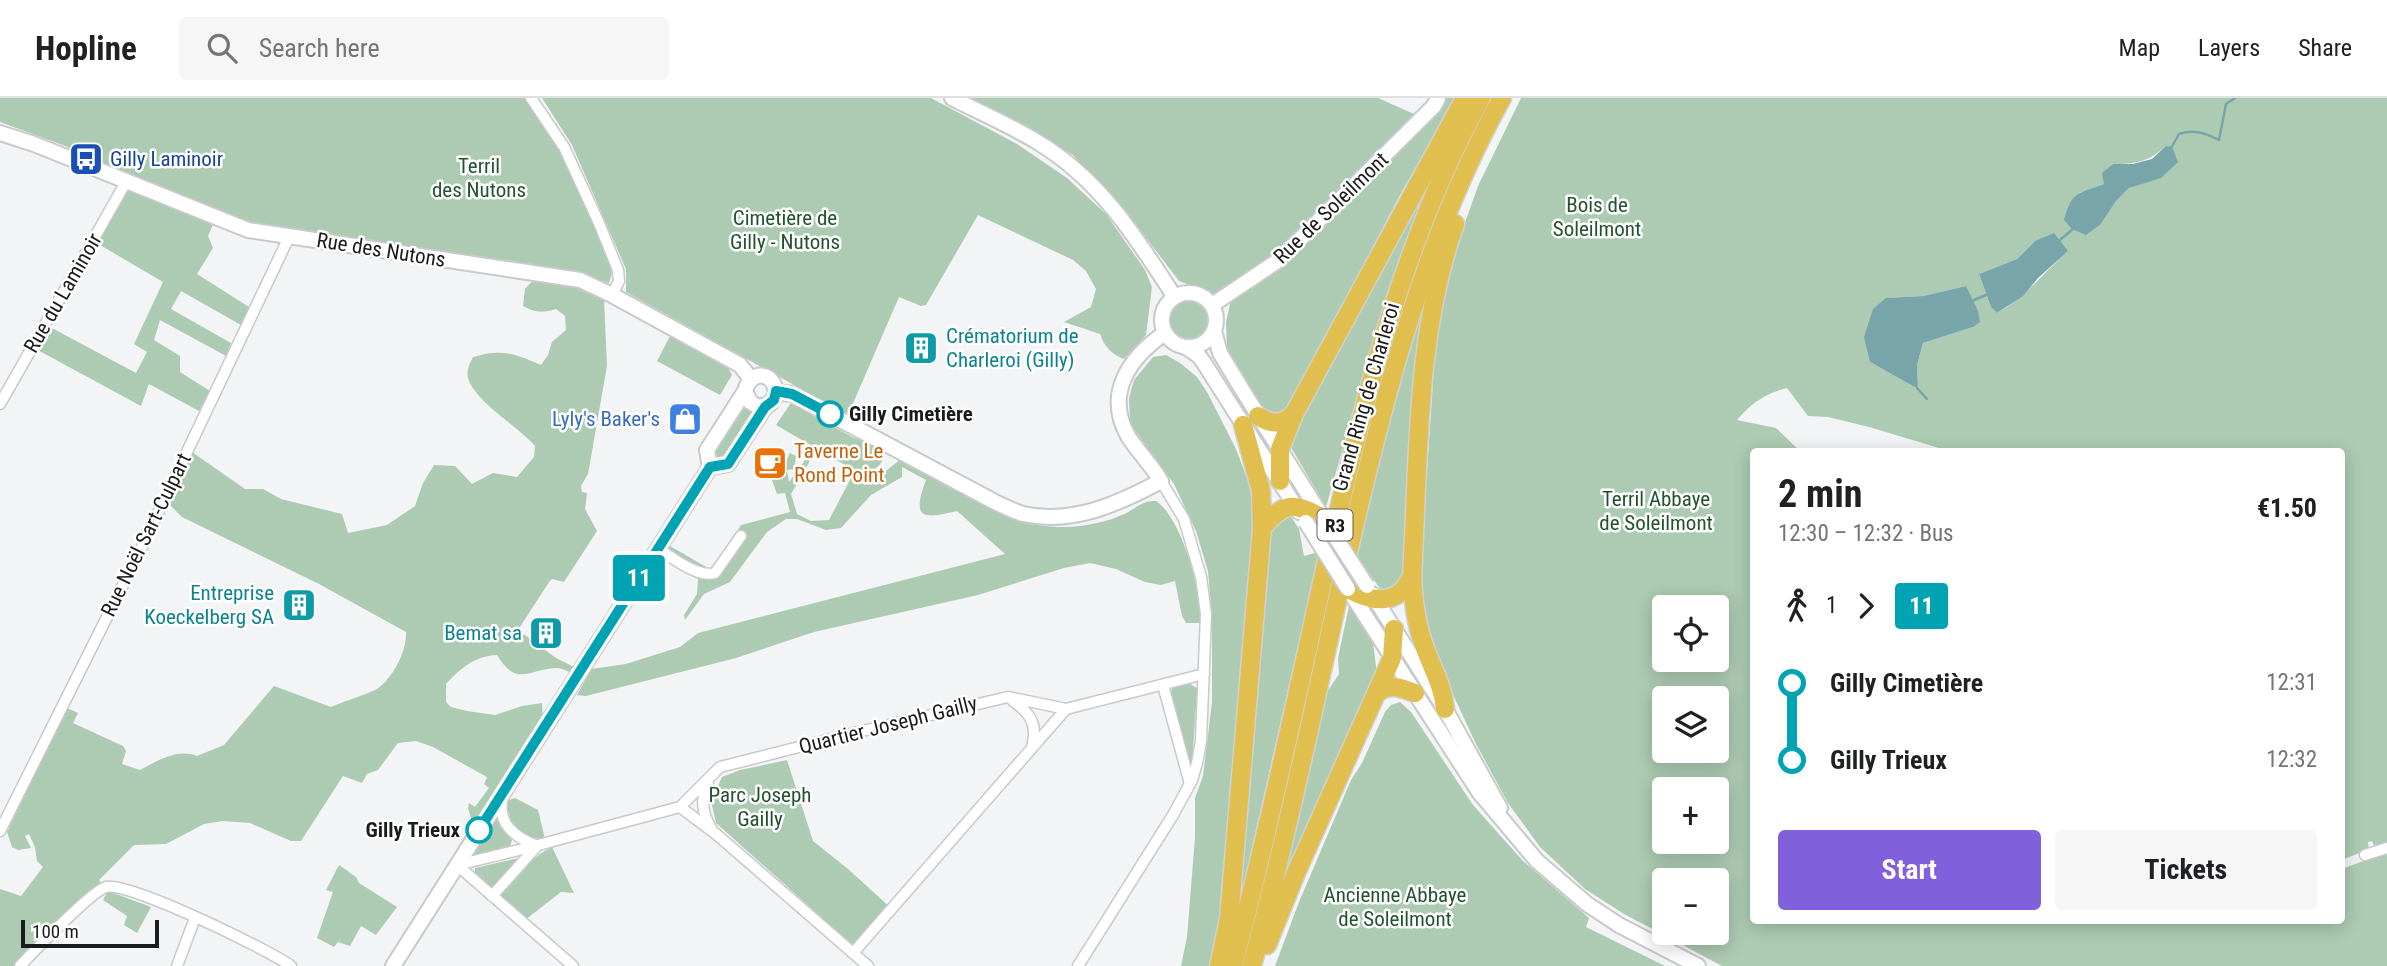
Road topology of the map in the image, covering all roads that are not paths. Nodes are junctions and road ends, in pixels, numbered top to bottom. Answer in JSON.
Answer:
{"nodes":[{"id":1,"x":531,"y":98,"type":"edge"},
{"id":2,"x":952,"y":98,"type":"edge"},
{"id":3,"x":1438,"y":98,"type":"edge"},
{"id":4,"x":1465,"y":98,"type":"edge"},
{"id":5,"x":1481,"y":98,"type":"edge"},
{"id":6,"x":1502,"y":98,"type":"edge"},
{"id":7,"x":0,"y":133,"type":"edge"},
{"id":8,"x":1464,"y":176,"type":"junction"},
{"id":9,"x":126,"y":181,"type":"junction"},
{"id":10,"x":289,"y":237,"type":"junction"},
{"id":11,"x":612,"y":295,"type":"junction"},
{"id":12,"x":1174,"y":296,"type":"junction"},
{"id":13,"x":1212,"y":304,"type":"junction"},
{"id":14,"x":1214,"y":331,"type":"junction"},
{"id":15,"x":1165,"y":333,"type":"junction"},
{"id":16,"x":1186,"y":347,"type":"junction"},
{"id":17,"x":748,"y":385,"type":"junction"},
{"id":18,"x":776,"y":391,"type":"junction"},
{"id":19,"x":0,"y":404,"type":"edge"},
{"id":20,"x":765,"y":407,"type":"junction"},
{"id":21,"x":1294,"y":414,"type":"junction"},
{"id":22,"x":1250,"y":420,"type":"junction"},
{"id":23,"x":1280,"y":449,"type":"junction"},
{"id":24,"x":710,"y":467,"type":"junction"},
{"id":25,"x":1160,"y":481,"type":"junction"},
{"id":26,"x":1280,"y":481,"type":"junction"},
{"id":27,"x":1309,"y":511,"type":"junction"},
{"id":28,"x":1262,"y":528,"type":"junction"},
{"id":29,"x":741,"y":537,"type":"dead end"},
{"id":30,"x":659,"y":549,"type":"junction"},
{"id":31,"x":1412,"y":576,"type":"junction"},
{"id":32,"x":1363,"y":596,"type":"junction"},
{"id":33,"x":1394,"y":629,"type":"junction"},
{"id":34,"x":1392,"y":658,"type":"junction"},
{"id":35,"x":1204,"y":674,"type":"junction"},
{"id":36,"x":1163,"y":685,"type":"junction"},
{"id":37,"x":1378,"y":692,"type":"junction"},
{"id":38,"x":1415,"y":693,"type":"junction"},
{"id":39,"x":1005,"y":697,"type":"junction"},
{"id":40,"x":1066,"y":709,"type":"junction"},
{"id":41,"x":1445,"y":709,"type":"junction"},
{"id":42,"x":1032,"y":747,"type":"junction"},
{"id":43,"x":713,"y":774,"type":"junction"},
{"id":44,"x":1190,"y":784,"type":"junction"},
{"id":45,"x":505,"y":789,"type":"junction"},
{"id":46,"x":680,"y":807,"type":"junction"},
{"id":47,"x":0,"y":831,"type":"edge"},
{"id":48,"x":716,"y":834,"type":"junction"},
{"id":49,"x":1516,"y":836,"type":"junction"},
{"id":50,"x":537,"y":846,"type":"junction"},
{"id":51,"x":2387,"y":848,"type":"edge"},
{"id":52,"x":2365,"y":855,"type":"dead end"},
{"id":53,"x":457,"y":865,"type":"junction"},
{"id":54,"x":492,"y":896,"type":"junction"},
{"id":55,"x":195,"y":918,"type":"junction"},
{"id":56,"x":853,"y":953,"type":"junction"},
{"id":57,"x":20,"y":966,"type":"edge"},
{"id":58,"x":177,"y":966,"type":"edge"},
{"id":59,"x":291,"y":966,"type":"edge"},
{"id":60,"x":393,"y":966,"type":"edge"},
{"id":61,"x":573,"y":966,"type":"edge"},
{"id":62,"x":868,"y":966,"type":"edge"},
{"id":63,"x":1079,"y":966,"type":"edge"},
{"id":64,"x":1219,"y":966,"type":"edge"},
{"id":65,"x":1233,"y":966,"type":"edge"},
{"id":66,"x":1254,"y":966,"type":"edge"},
{"id":67,"x":1698,"y":966,"type":"edge"}],
"edges":[{"from":1,"to":11,"type":"street"},
{"from":2,"to":12,"type":"street"},
{"from":3,"to":13,"type":"street","name":"Rue de Soleilmont"},
{"from":4,"to":21,"type":"highway"},
{"from":5,"to":65,"type":"highway","name":"Grand Ring de Charleroi","number":"R3"},
{"from":6,"to":8,"type":"highway","name":"Grand Ring de Charleroi","number":"R3"},
{"from":7,"to":9,"type":"street","name":"Rue des Nutons"},
{"from":8,"to":31,"type":"highway"},
{"from":8,"to":66,"type":"highway","name":"Grand Ring de Charleroi","number":"R3"},
{"from":9,"to":10,"type":"street","name":"Rue des Nutons"},
{"from":9,"to":19,"type":"street","name":"Rue du Laminoir"},
{"from":10,"to":11,"type":"street","name":"Rue des Nutons"},
{"from":10,"to":47,"type":"street","name":"Rue Noël Sart-Culpart"},
{"from":11,"to":17,"type":"street","name":"Rue des Nutons"},
{"from":12,"to":13,"type":"street"},
{"from":12,"to":15,"type":"street"},
{"from":13,"to":14,"type":"street"},
{"from":14,"to":16,"type":"street"},
{"from":14,"to":22,"type":"street"},
{"from":15,"to":16,"type":"street"},
{"from":15,"to":25,"type":"street"},
{"from":16,"to":22,"type":"street"},
{"from":17,"to":18,"type":"street"},
{"from":17,"to":20,"type":"street"},
{"from":17,"to":24,"type":"street"},
{"from":18,"to":20,"type":"street"},
{"from":18,"to":25,"type":"street"},
{"from":20,"to":24,"type":"street"},
{"from":21,"to":22,"type":"highway"},
{"from":21,"to":23,"type":"highway"},
{"from":22,"to":23,"type":"street"},
{"from":22,"to":26,"type":"street"},
{"from":22,"to":28,"type":"highway"},
{"from":23,"to":26,"type":"highway"},
{"from":23,"to":27,"type":"street"},
{"from":24,"to":30,"type":"street"},
{"from":25,"to":35,"type":"street"},
{"from":26,"to":27,"type":"street"},
{"from":27,"to":28,"type":"highway"},
{"from":27,"to":32,"type":"street","bridge":true},
{"from":28,"to":64,"type":"highway"},
{"from":29,"to":30,"type":"street"},
{"from":30,"to":45,"type":"street"},
{"from":31,"to":32,"type":"highway"},
{"from":31,"to":41,"type":"highway"},
{"from":32,"to":33,"type":"street"},
{"from":32,"to":34,"type":"street"},
{"from":33,"to":34,"type":"highway"},
{"from":33,"to":41,"type":"street"},
{"from":34,"to":37,"type":"highway"},
{"from":34,"to":38,"type":"street"},
{"from":35,"to":36,"type":"street","name":"Quartier Joseph Gailly"},
{"from":35,"to":44,"type":"street"},
{"from":36,"to":40,"type":"street","name":"Quartier Joseph Gailly"},
{"from":36,"to":44,"type":"street"},
{"from":37,"to":38,"type":"highway"},
{"from":37,"to":66,"type":"highway"},
{"from":38,"to":49,"type":"street"},
{"from":39,"to":40,"type":"street","name":"Quartier Joseph Gailly"},
{"from":39,"to":42,"type":"street"},
{"from":39,"to":43,"type":"street","name":"Quartier Joseph Gailly"},
{"from":40,"to":42,"type":"street"},
{"from":41,"to":49,"type":"street"},
{"from":42,"to":56,"type":"street"},
{"from":43,"to":46,"type":"street","name":"Quartier Joseph Gailly"},
{"from":43,"to":48,"type":"street"},
{"from":44,"to":63,"type":"street"},
{"from":45,"to":50,"type":"street"},
{"from":45,"to":53,"type":"street"},
{"from":46,"to":48,"type":"street"},
{"from":46,"to":50,"type":"street","name":"Quartier Joseph Gailly"},
{"from":48,"to":56,"type":"street"},
{"from":49,"to":67,"type":"street"},
{"from":50,"to":53,"type":"street","name":"Quartier Joseph Gailly"},
{"from":50,"to":54,"type":"street"},
{"from":51,"to":52,"type":"street"},
{"from":53,"to":54,"type":"street"},
{"from":53,"to":60,"type":"street"},
{"from":54,"to":61,"type":"street"},
{"from":55,"to":57,"type":"street"},
{"from":55,"to":58,"type":"street"},
{"from":55,"to":59,"type":"street"},
{"from":56,"to":62,"type":"street"}]}
